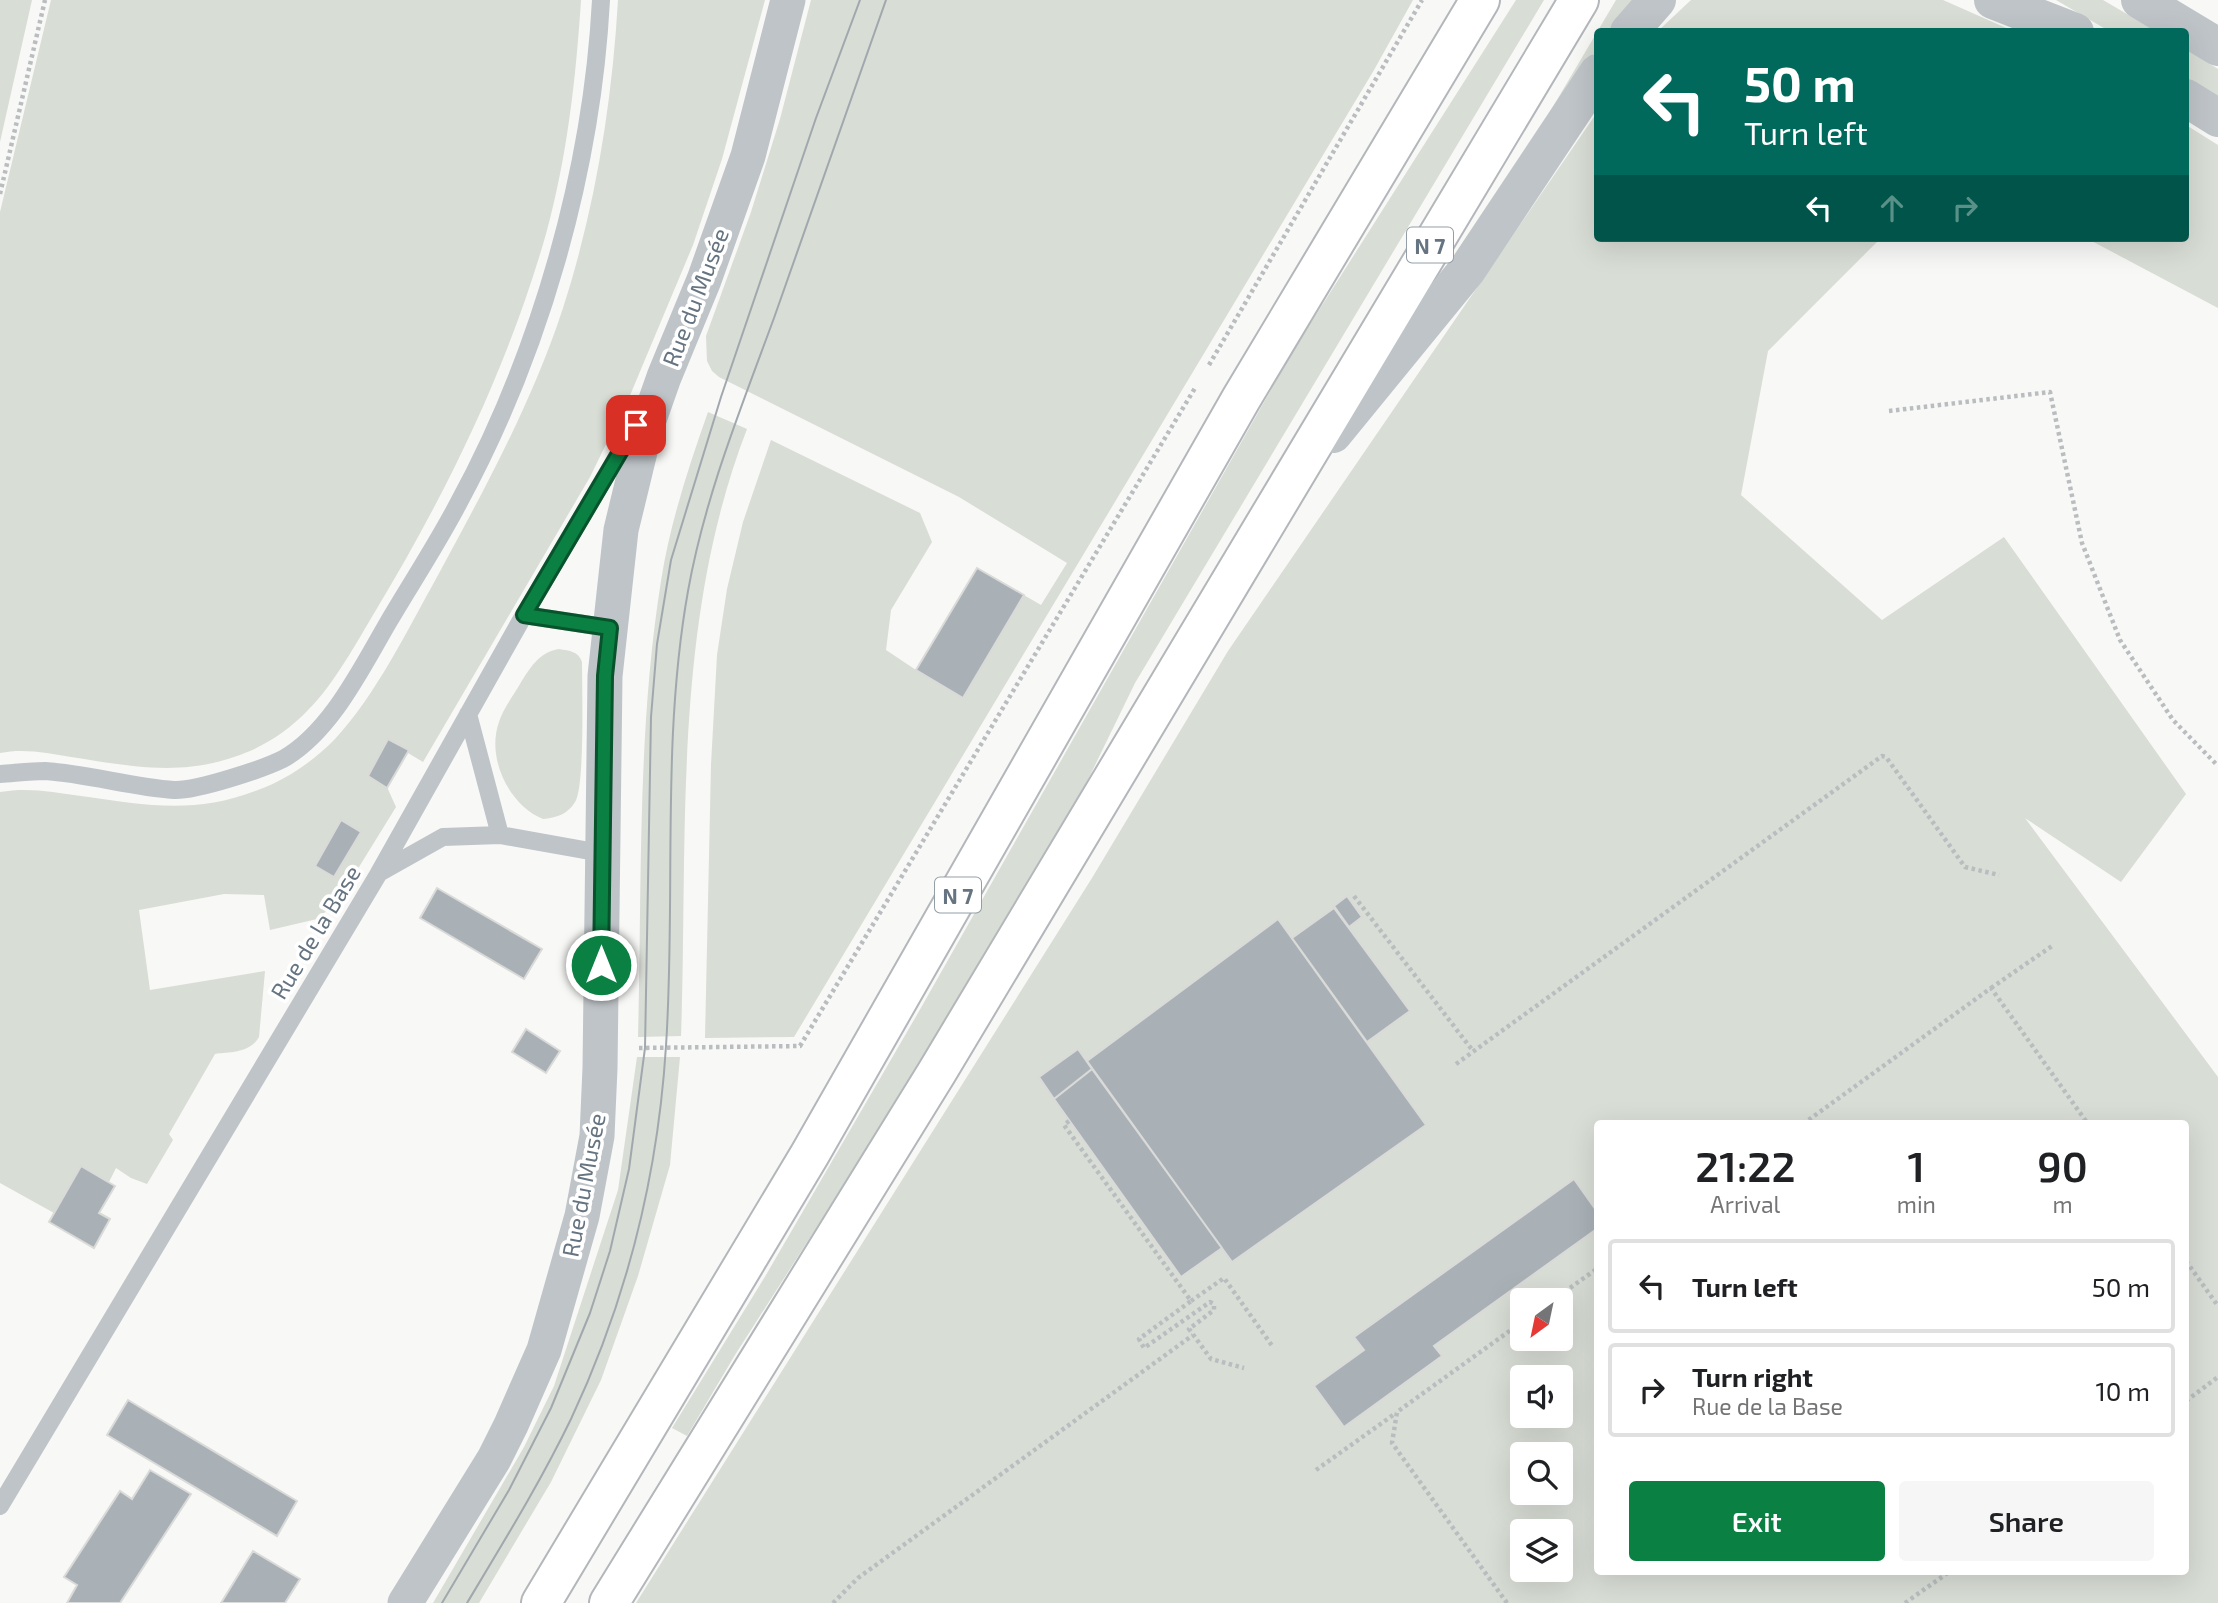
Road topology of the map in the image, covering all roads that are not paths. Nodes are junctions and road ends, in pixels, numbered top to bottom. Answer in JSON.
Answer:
{"nodes":[{"id":1,"x":601,"y":0,"type":"edge"},
{"id":2,"x":788,"y":0,"type":"edge"},
{"id":3,"x":1480,"y":0,"type":"edge"},
{"id":4,"x":1579,"y":0,"type":"edge"},
{"id":5,"x":1657,"y":0,"type":"edge"},
{"id":6,"x":1993,"y":0,"type":"edge"},
{"id":7,"x":2026,"y":0,"type":"edge"},
{"id":8,"x":2140,"y":0,"type":"edge"},
{"id":9,"x":1632,"y":28,"type":"edge"},
{"id":10,"x":2066,"y":28,"type":"edge"},
{"id":11,"x":2070,"y":28,"type":"edge"},
{"id":12,"x":2186,"y":28,"type":"edge"},
{"id":13,"x":2189,"y":30,"type":"edge"},
{"id":14,"x":2218,"y":47,"type":"edge"},
{"id":15,"x":1594,"y":79,"type":"edge"},
{"id":16,"x":2189,"y":100,"type":"edge"},
{"id":17,"x":2218,"y":118,"type":"edge"},
{"id":18,"x":664,"y":377,"type":"junction"},
{"id":19,"x":1285,"y":492,"type":"junction"},
{"id":20,"x":524,"y":615,"type":"junction"},
{"id":21,"x":610,"y":628,"type":"junction"},
{"id":22,"x":468,"y":714,"type":"junction"},
{"id":23,"x":0,"y":774,"type":"edge"},
{"id":24,"x":500,"y":835,"type":"junction"},
{"id":25,"x":601,"y":853,"type":"junction"},
{"id":26,"x":379,"y":873,"type":"junction"},
{"id":27,"x":0,"y":1506,"type":"edge"},
{"id":28,"x":405,"y":1603,"type":"edge"},
{"id":29,"x":541,"y":1603,"type":"edge"},
{"id":30,"x":608,"y":1603,"type":"edge"}],
"edges":[{"from":1,"to":23,"type":"lane"},
{"from":2,"to":18,"type":"street","name":"Rue du Musée"},
{"from":3,"to":29,"type":"highway","number":"N 7"},
{"from":4,"to":19,"type":"highway","number":"N 7"},
{"from":5,"to":9,"type":"street"},
{"from":6,"to":10,"type":"street"},
{"from":7,"to":11,"type":"street"},
{"from":8,"to":12,"type":"street"},
{"from":13,"to":14,"type":"street"},
{"from":15,"to":19,"type":"street"},
{"from":16,"to":17,"type":"street"},
{"from":18,"to":20,"type":"lane","name":"Rue de la Base"},
{"from":18,"to":21,"type":"street","name":"Rue du Musée"},
{"from":19,"to":30,"type":"highway","number":"N 7"},
{"from":20,"to":21,"type":"lane"},
{"from":20,"to":22,"type":"lane","name":"Rue de la Base"},
{"from":21,"to":25,"type":"street","name":"Rue du Musée"},
{"from":22,"to":24,"type":"lane"},
{"from":22,"to":26,"type":"lane","name":"Rue de la Base"},
{"from":24,"to":25,"type":"lane"},
{"from":24,"to":26,"type":"lane"},
{"from":25,"to":28,"type":"street","name":"Rue du Musée"},
{"from":26,"to":27,"type":"lane","name":"Rue de la Base"}]}
